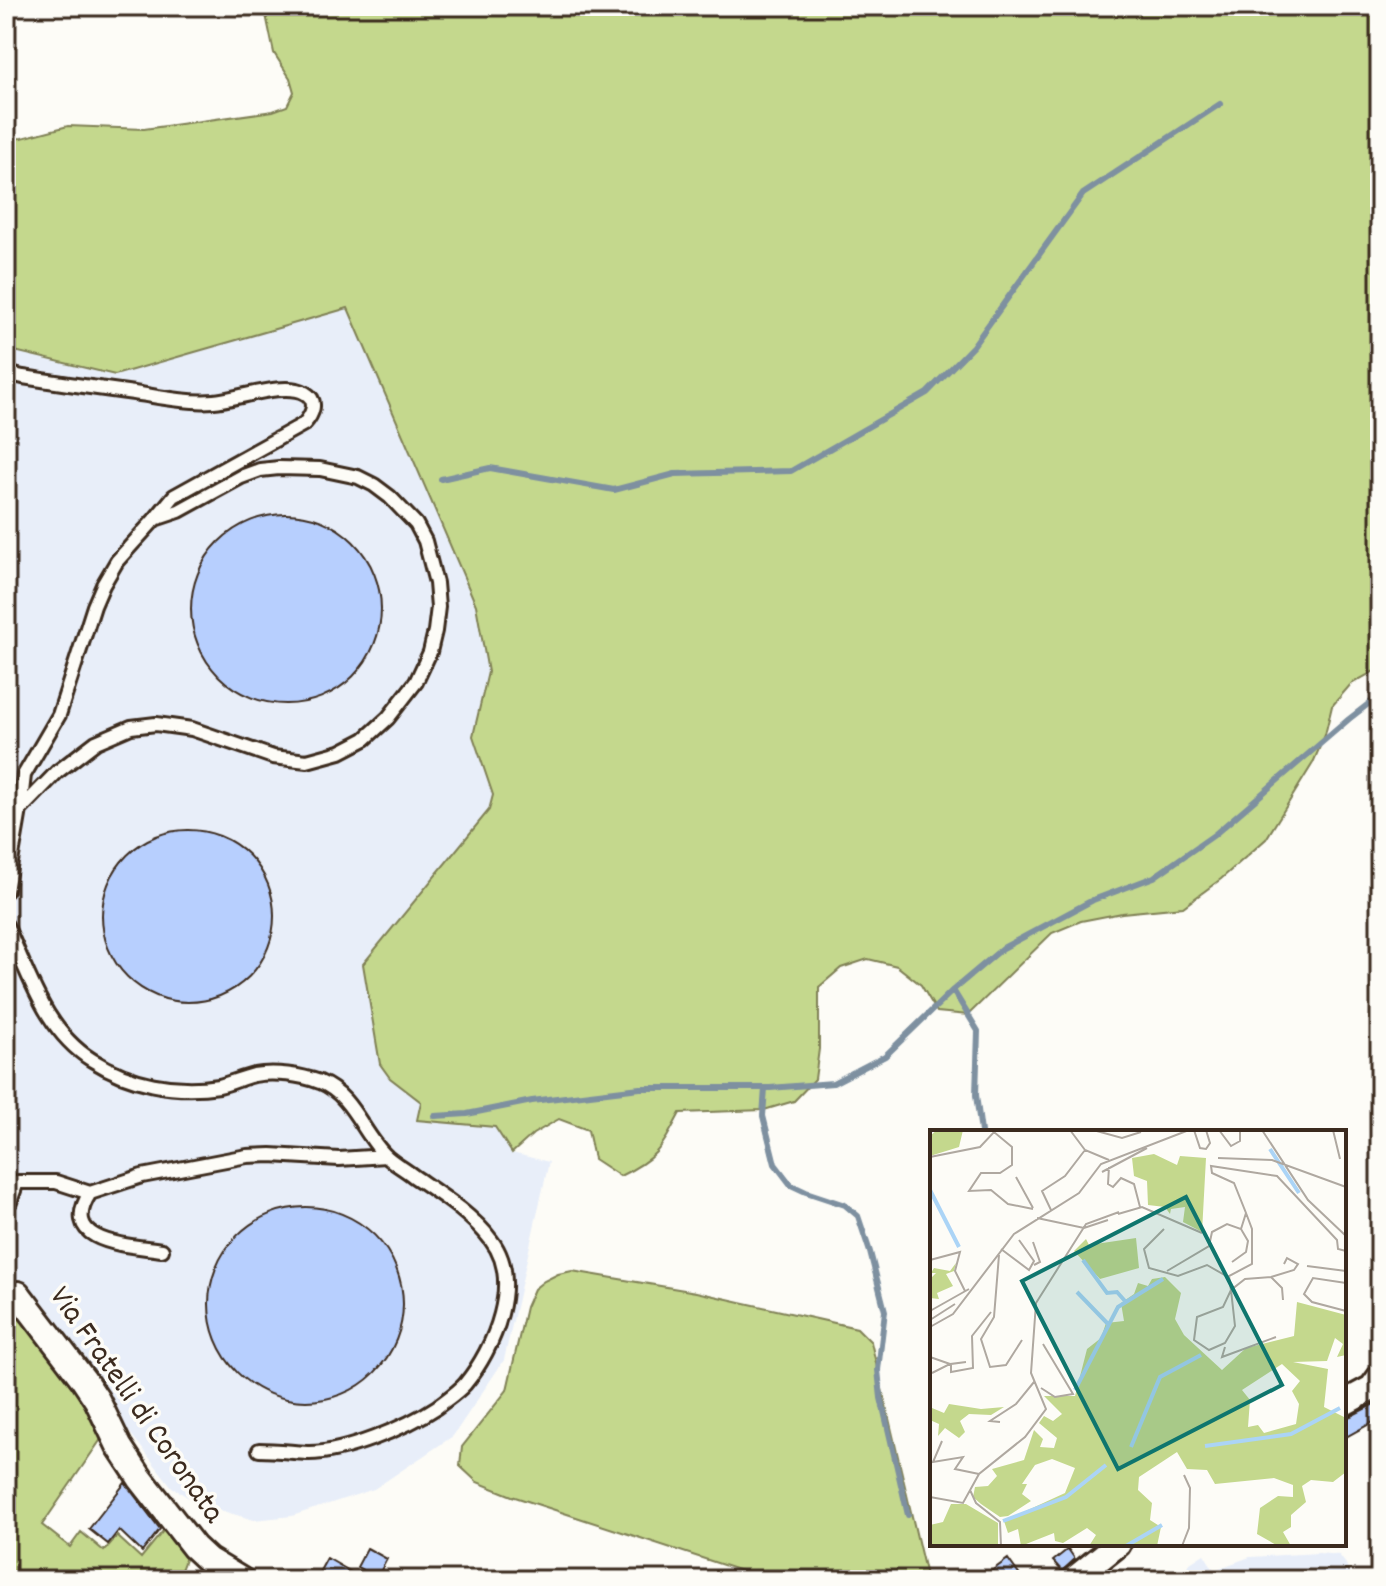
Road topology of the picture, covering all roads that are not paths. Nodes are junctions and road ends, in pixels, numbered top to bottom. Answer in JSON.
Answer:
{"nodes":[{"id":1,"x":6,"y":373,"type":"edge"},
{"id":2,"x":155,"y":519,"type":"junction"},
{"id":3,"x":20,"y":810,"type":"junction"},
{"id":4,"x":6,"y":812,"type":"edge"},
{"id":5,"x":6,"y":891,"type":"edge"},
{"id":6,"x":6,"y":925,"type":"edge"},
{"id":7,"x":386,"y":1156,"type":"junction"},
{"id":8,"x":90,"y":1193,"type":"junction"},
{"id":9,"x":6,"y":1207,"type":"edge"},
{"id":10,"x":162,"y":1250,"type":"dead end"},
{"id":11,"x":18,"y":1294,"type":"dead end"},
{"id":12,"x":1380,"y":1377,"type":"edge"},
{"id":13,"x":1346,"y":1402,"type":"edge"},
{"id":14,"x":259,"y":1450,"type":"dead end"},
{"id":15,"x":1116,"y":1546,"type":"edge"},
{"id":16,"x":241,"y":1580,"type":"edge"},
{"id":17,"x":1073,"y":1580,"type":"edge"}],
"edges":[{"from":1,"to":2,"type":"lane"},
{"from":2,"to":3,"type":"lane"},
{"from":2,"to":3,"type":"lane"},
{"from":3,"to":4,"type":"lane"},
{"from":3,"to":5,"type":"lane"},
{"from":6,"to":7,"type":"lane"},
{"from":7,"to":8,"type":"lane"},
{"from":7,"to":14,"type":"lane"},
{"from":8,"to":9,"type":"lane"},
{"from":8,"to":10,"type":"lane"},
{"from":11,"to":16,"type":"street","name":"Via Fratelli di Coronata"},
{"from":12,"to":13,"type":"street"},
{"from":15,"to":17,"type":"street"}]}
